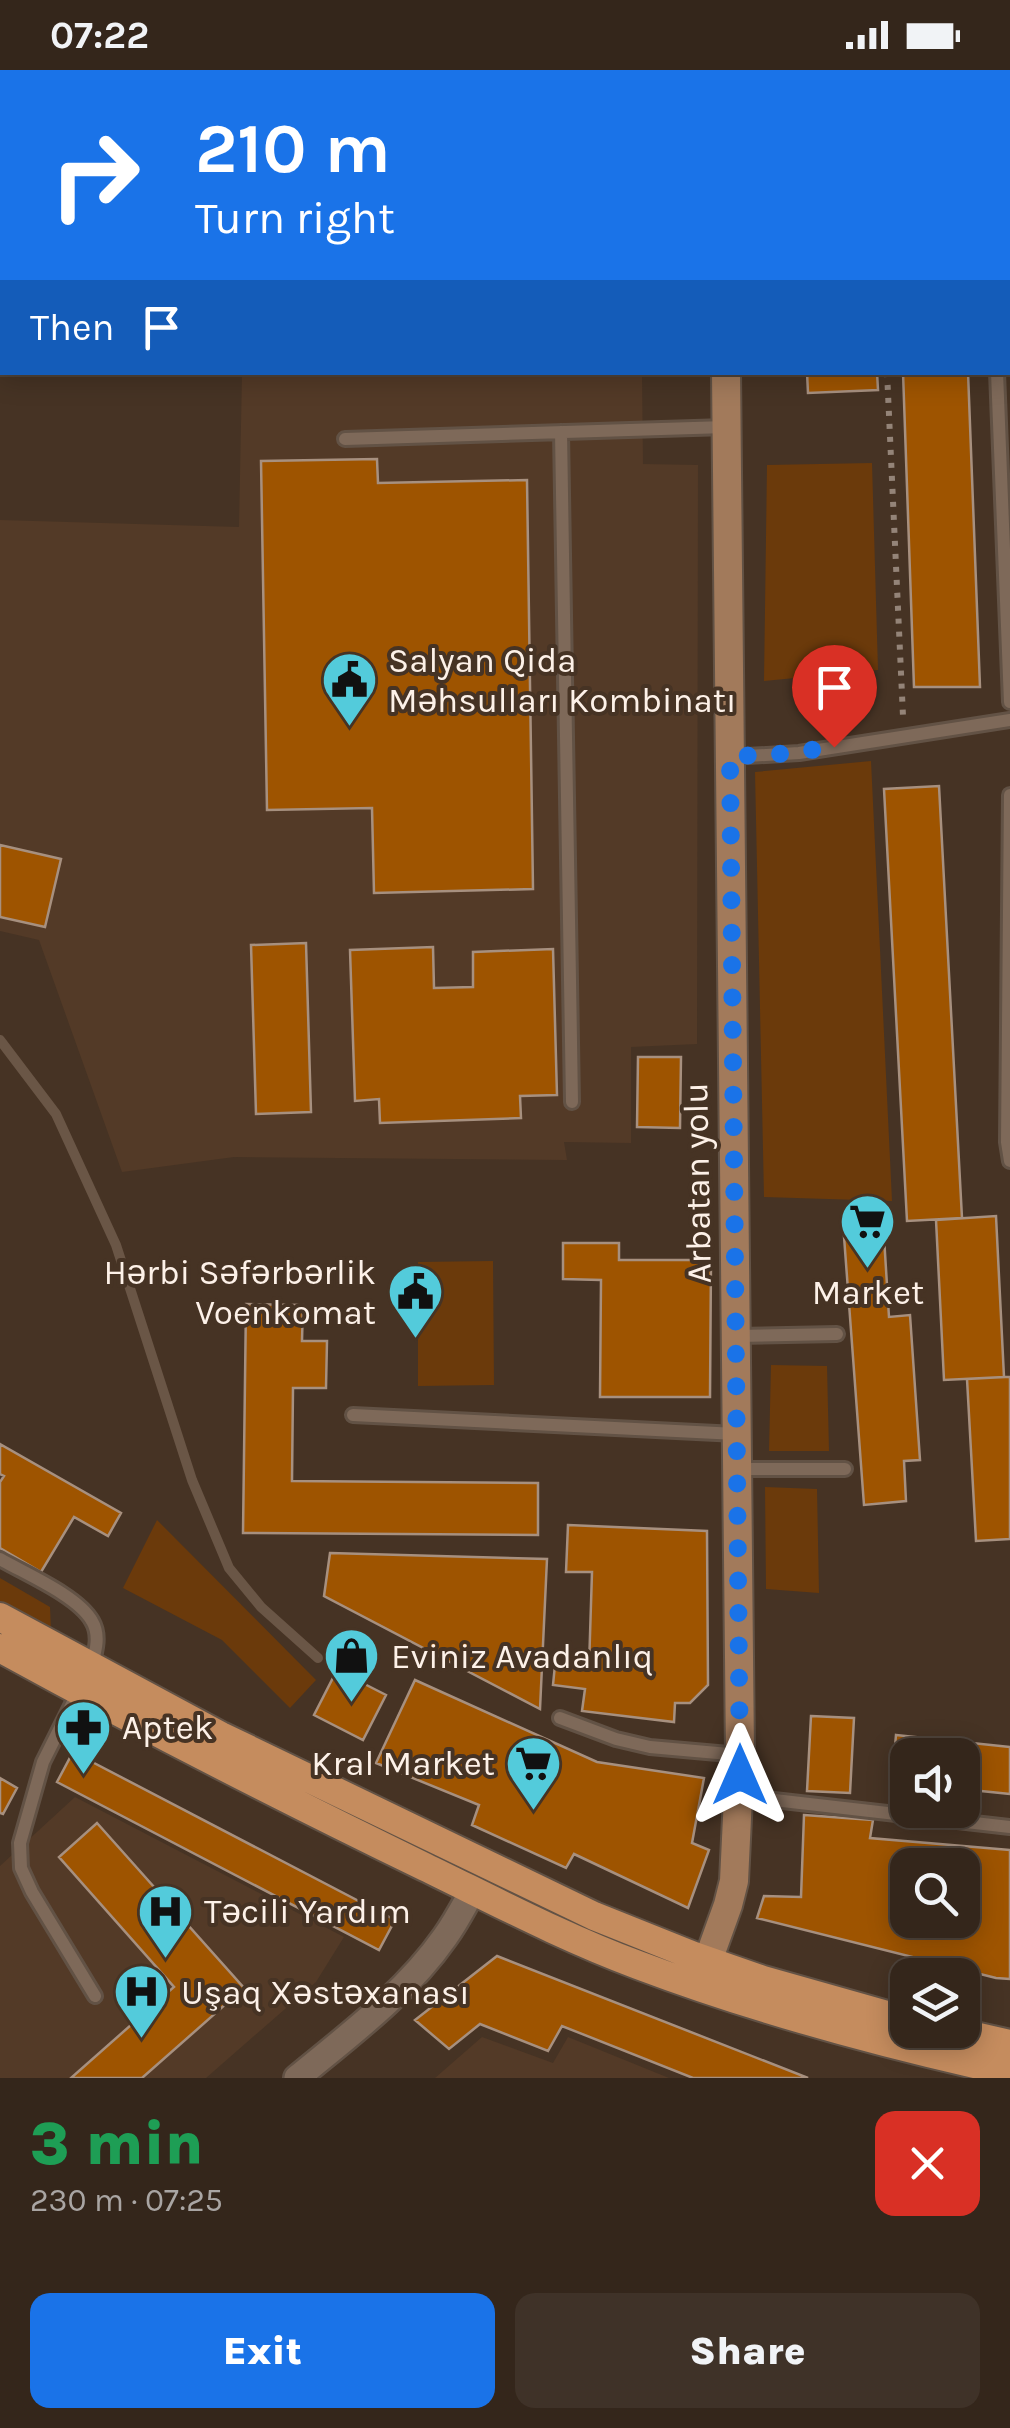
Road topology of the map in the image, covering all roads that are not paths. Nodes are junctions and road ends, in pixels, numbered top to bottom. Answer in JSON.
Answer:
{"nodes":[{"id":1,"x":726,"y":375,"type":"edge"},
{"id":2,"x":997,"y":375,"type":"edge"},
{"id":3,"x":726,"y":427,"type":"junction"},
{"id":4,"x":561,"y":432,"type":"junction"},
{"id":5,"x":344,"y":439,"type":"dead end"},
{"id":6,"x":1010,"y":702,"type":"edge"},
{"id":7,"x":1010,"y":720,"type":"edge"},
{"id":8,"x":730,"y":756,"type":"junction"},
{"id":9,"x":1010,"y":795,"type":"edge"},
{"id":10,"x":572,"y":1102,"type":"dead end"},
{"id":11,"x":1010,"y":1162,"type":"edge"},
{"id":12,"x":837,"y":1334,"type":"dead end"},
{"id":13,"x":736,"y":1336,"type":"junction"},
{"id":14,"x":353,"y":1415,"type":"dead end"},
{"id":15,"x":737,"y":1434,"type":"junction"},
{"id":16,"x":738,"y":1469,"type":"junction"},
{"id":17,"x":845,"y":1469,"type":"dead end"},
{"id":18,"x":0,"y":1559,"type":"edge"},
{"id":19,"x":0,"y":1617,"type":"edge"},
{"id":20,"x":0,"y":1648,"type":"edge"},
{"id":21,"x":85,"y":1679,"type":"junction"},
{"id":22,"x":560,"y":1718,"type":"dead end"},
{"id":23,"x":740,"y":1755,"type":"junction"},
{"id":24,"x":739,"y":1796,"type":"junction"},
{"id":25,"x":1010,"y":1827,"type":"edge"},
{"id":26,"x":473,"y":1890,"type":"junction"},
{"id":27,"x":703,"y":1974,"type":"junction"},
{"id":28,"x":95,"y":1996,"type":"dead end"},
{"id":29,"x":890,"y":2016,"type":"edge"},
{"id":30,"x":980,"y":2037,"type":"edge"},
{"id":31,"x":1010,"y":2044,"type":"edge"},
{"id":32,"x":1010,"y":2072,"type":"edge"},
{"id":33,"x":297,"y":2078,"type":"edge"}],
"edges":[{"from":1,"to":3,"type":"main road","name":"Arbatan yolu"},
{"from":2,"to":6,"type":"lane"},
{"from":3,"to":4,"type":"lane"},
{"from":3,"to":8,"type":"main road","name":"Arbatan yolu"},
{"from":4,"to":5,"type":"lane"},
{"from":4,"to":10,"type":"lane"},
{"from":7,"to":8,"type":"lane"},
{"from":8,"to":13,"type":"main road","name":"Arbatan yolu"},
{"from":9,"to":11,"type":"lane"},
{"from":12,"to":13,"type":"lane"},
{"from":13,"to":15,"type":"main road","name":"Arbatan yolu"},
{"from":14,"to":15,"type":"lane"},
{"from":15,"to":16,"type":"main road","name":"Arbatan yolu"},
{"from":16,"to":17,"type":"lane"},
{"from":16,"to":23,"type":"main road","name":"Arbatan yolu"},
{"from":18,"to":21,"type":"lane"},
{"from":19,"to":21,"type":"main road"},
{"from":20,"to":21,"type":"main road"},
{"from":21,"to":26,"type":"main road"},
{"from":21,"to":27,"type":"main road"},
{"from":21,"to":28,"type":"lane"},
{"from":22,"to":23,"type":"lane"},
{"from":23,"to":24,"type":"main road","name":"Arbatan yolu"},
{"from":24,"to":25,"type":"lane"},
{"from":24,"to":27,"type":"main road","name":"Arbatan yolu"},
{"from":26,"to":27,"type":"main road"},
{"from":26,"to":33,"type":"street"},
{"from":27,"to":29,"type":"main road"},
{"from":27,"to":32,"type":"main road"},
{"from":30,"to":31,"type":"main road"}]}
